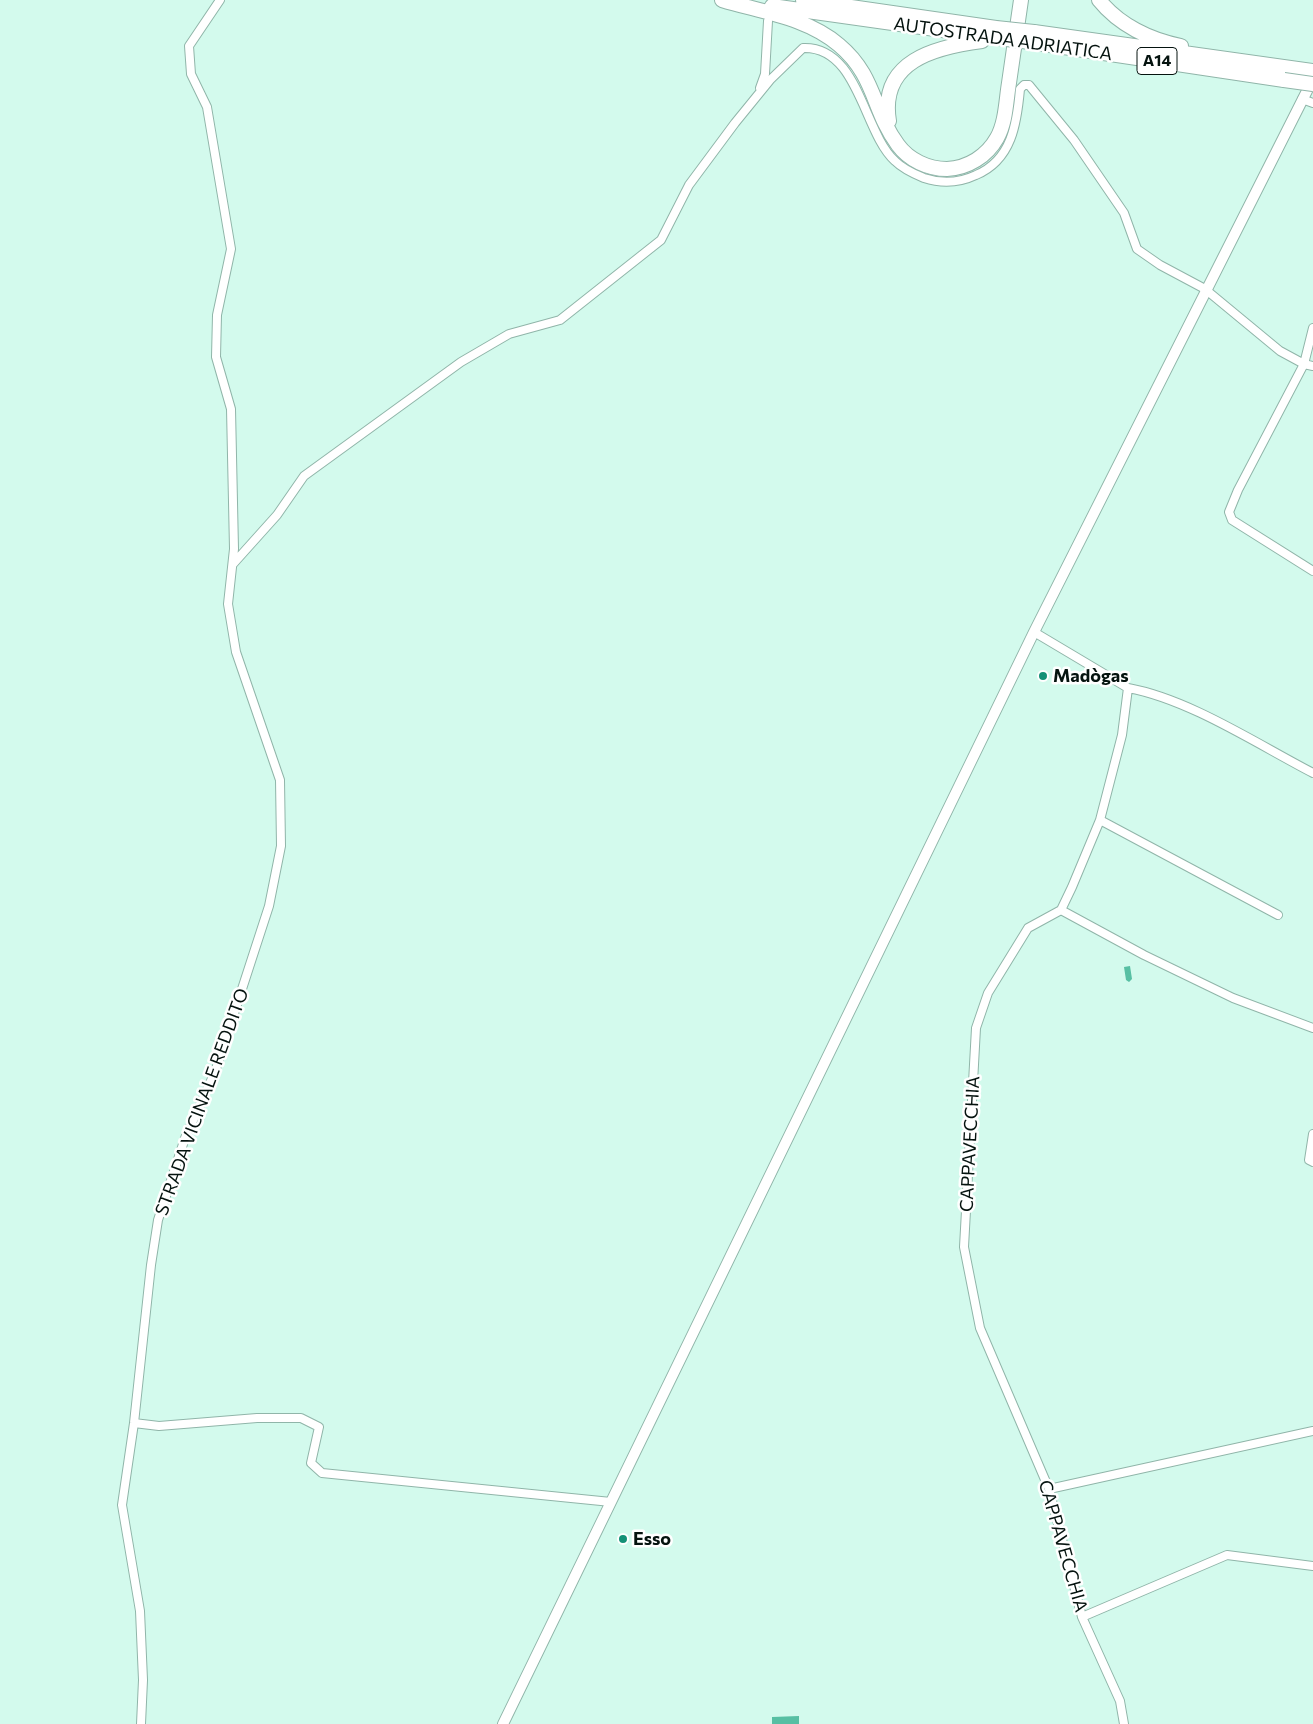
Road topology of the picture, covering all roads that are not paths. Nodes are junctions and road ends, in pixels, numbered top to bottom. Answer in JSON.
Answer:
{"nodes":[{"id":1,"x":220,"y":0,"type":"edge"},
{"id":2,"x":722,"y":0,"type":"edge"},
{"id":3,"x":803,"y":0,"type":"edge"},
{"id":4,"x":1021,"y":0,"type":"edge"},
{"id":5,"x":1099,"y":0,"type":"edge"},
{"id":6,"x":768,"y":21,"type":"dead end"},
{"id":7,"x":998,"y":33,"type":"junction"},
{"id":8,"x":1032,"y":37,"type":"junction"},
{"id":9,"x":1264,"y":64,"type":"junction"},
{"id":10,"x":1313,"y":71,"type":"edge"},
{"id":11,"x":1284,"y":74,"type":"junction"},
{"id":12,"x":1313,"y":78,"type":"edge"},
{"id":13,"x":1313,"y":84,"type":"edge"},
{"id":14,"x":758,"y":93,"type":"junction"},
{"id":15,"x":1302,"y":99,"type":"junction"},
{"id":16,"x":1313,"y":103,"type":"edge"},
{"id":17,"x":894,"y":138,"type":"junction"},
{"id":18,"x":1205,"y":289,"type":"junction"},
{"id":19,"x":1313,"y":328,"type":"edge"},
{"id":20,"x":1304,"y":364,"type":"junction"},
{"id":21,"x":1313,"y":366,"type":"edge"},
{"id":22,"x":233,"y":564,"type":"junction"},
{"id":23,"x":1313,"y":571,"type":"edge"},
{"id":24,"x":1034,"y":632,"type":"junction"},
{"id":25,"x":1128,"y":688,"type":"junction"},
{"id":26,"x":1313,"y":773,"type":"edge"},
{"id":27,"x":1100,"y":820,"type":"junction"},
{"id":28,"x":1061,"y":910,"type":"junction"},
{"id":29,"x":1278,"y":915,"type":"dead end"},
{"id":30,"x":1313,"y":1028,"type":"edge"},
{"id":31,"x":1313,"y":1134,"type":"edge"},
{"id":32,"x":1313,"y":1162,"type":"edge"},
{"id":33,"x":134,"y":1424,"type":"junction"},
{"id":34,"x":1313,"y":1431,"type":"edge"},
{"id":35,"x":1049,"y":1490,"type":"junction"},
{"id":36,"x":611,"y":1502,"type":"junction"},
{"id":37,"x":1313,"y":1566,"type":"edge"},
{"id":38,"x":1082,"y":1617,"type":"junction"},
{"id":39,"x":141,"y":1724,"type":"edge"},
{"id":40,"x":503,"y":1724,"type":"edge"},
{"id":41,"x":1124,"y":1724,"type":"edge"}],
"edges":[{"from":1,"to":22,"type":"street","name":"STRADA VICINALE REDDITO"},
{"from":2,"to":7,"type":"highway","name":"AUTOSTRADA ADRIATICA","number":"A14"},
{"from":2,"to":17,"type":"highway"},
{"from":3,"to":7,"type":"highway","name":"AUTOSTRADA ADRIATICA","number":"A14"},
{"from":4,"to":17,"type":"highway"},
{"from":5,"to":9,"type":"highway","number":"A14"},
{"from":6,"to":14,"type":"street"},
{"from":7,"to":8,"type":"highway","name":"AUTOSTRADA ADRIATICA","number":"A14","bridge":true},
{"from":7,"to":17,"type":"highway"},
{"from":8,"to":9,"type":"highway","name":"AUTOSTRADA ADRIATICA","number":"A14"},
{"from":8,"to":11,"type":"highway","name":"AUTOSTRADA ADRIATICA","number":"A14"},
{"from":9,"to":11,"type":"highway","name":"AUTOSTRADA ADRIATICA","number":"A14"},
{"from":10,"to":11,"type":"highway","name":"AUTOSTRADA ADRIATICA","number":"A14"},
{"from":11,"to":13,"type":"highway","name":"AUTOSTRADA ADRIATICA","number":"A14","bridge":true},
{"from":12,"to":15,"type":"main road"},
{"from":14,"to":18,"type":"street"},
{"from":14,"to":22,"type":"street"},
{"from":15,"to":16,"type":"street"},
{"from":15,"to":18,"type":"main road"},
{"from":18,"to":20,"type":"street"},
{"from":18,"to":24,"type":"main road"},
{"from":19,"to":20,"type":"street"},
{"from":20,"to":21,"type":"street"},
{"from":20,"to":23,"type":"street"},
{"from":22,"to":33,"type":"street","name":"STRADA VICINALE REDDITO"},
{"from":24,"to":25,"type":"street"},
{"from":24,"to":36,"type":"main road"},
{"from":25,"to":26,"type":"street"},
{"from":25,"to":27,"type":"street"},
{"from":27,"to":28,"type":"street"},
{"from":27,"to":29,"type":"street"},
{"from":28,"to":30,"type":"street"},
{"from":28,"to":35,"type":"street","name":"CAPPAVECCHIA"},
{"from":31,"to":32,"type":"street"},
{"from":33,"to":36,"type":"street"},
{"from":33,"to":39,"type":"street","name":"STRADA VICINALE REDDITO"},
{"from":34,"to":35,"type":"street"},
{"from":35,"to":38,"type":"street","name":"CAPPAVECCHIA"},
{"from":36,"to":40,"type":"main road"},
{"from":37,"to":38,"type":"street"},
{"from":38,"to":41,"type":"street","name":"CAPPAVECCHIA"}]}
